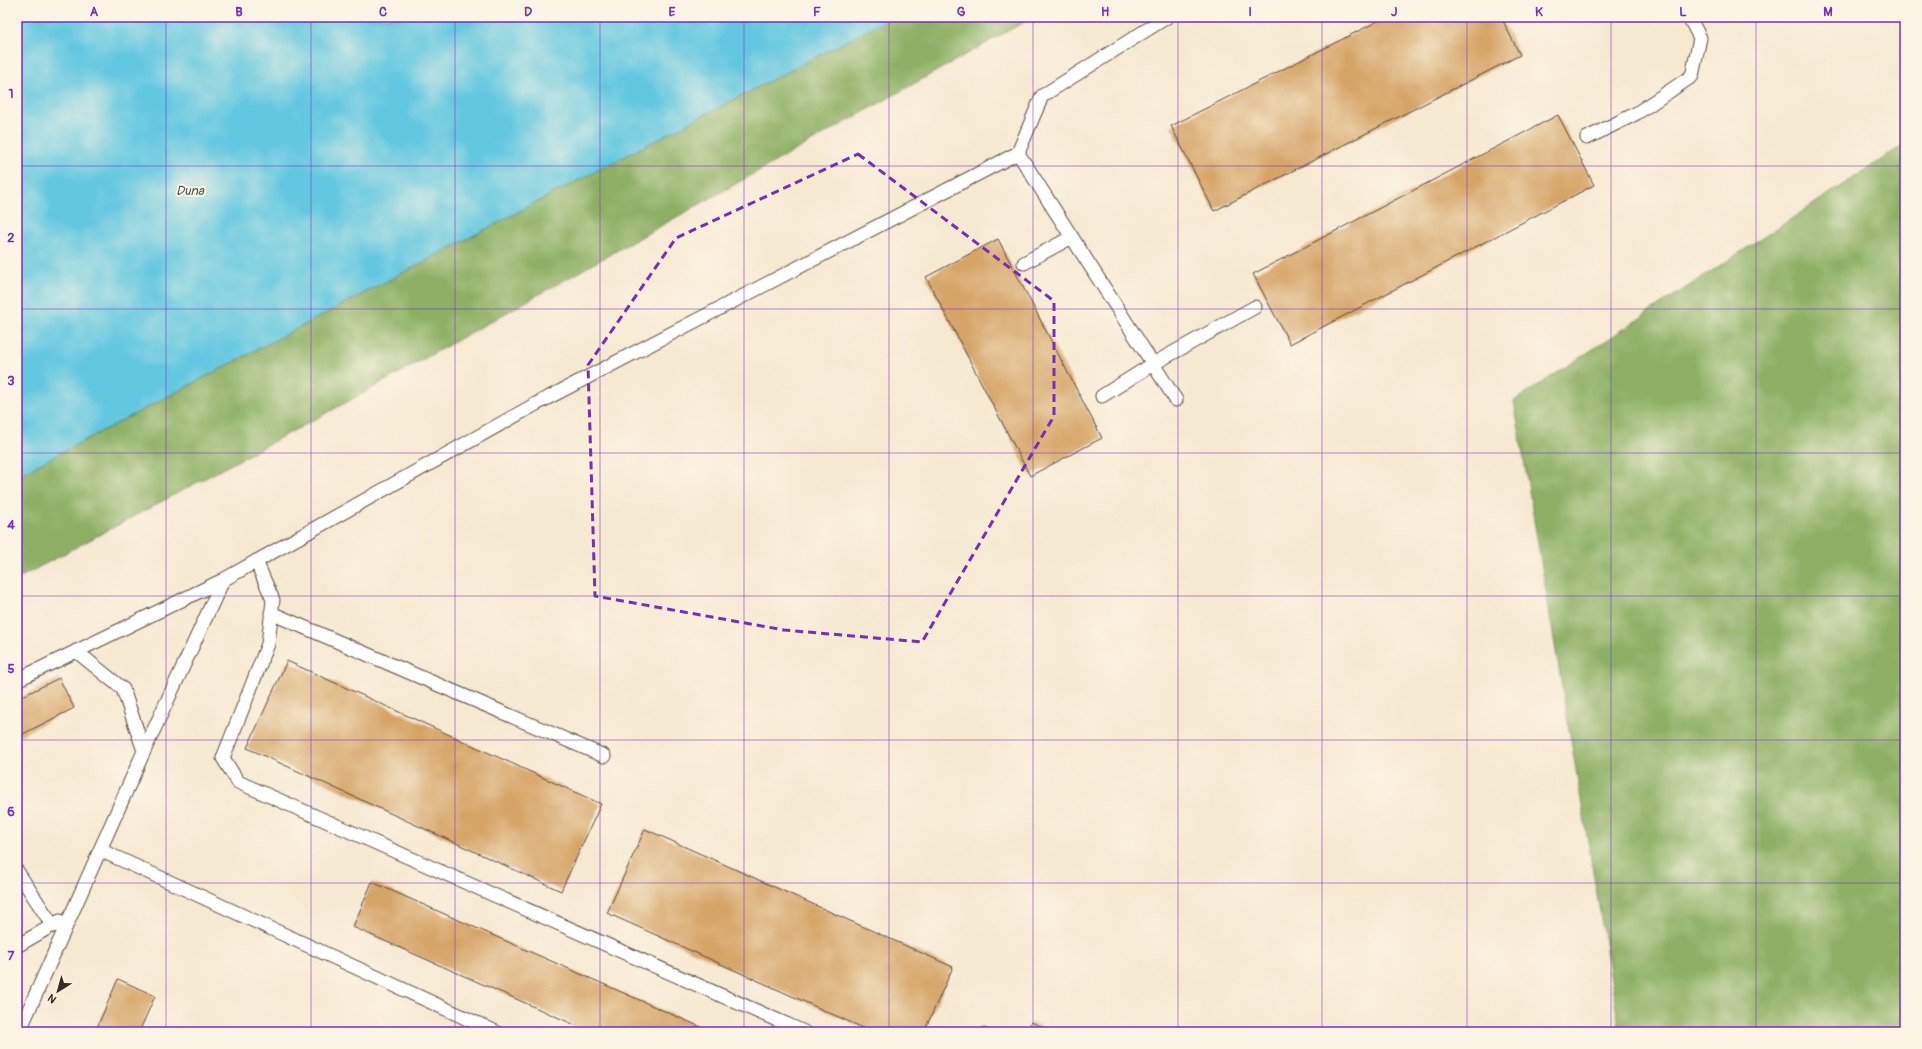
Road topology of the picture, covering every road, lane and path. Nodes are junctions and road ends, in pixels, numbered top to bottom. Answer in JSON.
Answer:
{"nodes":[{"id":1,"x":1167,"y":17,"type":"edge"},
{"id":2,"x":1689,"y":17,"type":"edge"},
{"id":3,"x":1587,"y":138,"type":"dead end"},
{"id":4,"x":1018,"y":153,"type":"junction"},
{"id":5,"x":1072,"y":237,"type":"junction"},
{"id":6,"x":1024,"y":263,"type":"dead end"},
{"id":7,"x":1256,"y":307,"type":"dead end"},
{"id":8,"x":1153,"y":364,"type":"junction"},
{"id":9,"x":1102,"y":396,"type":"dead end"},
{"id":10,"x":1176,"y":400,"type":"dead end"},
{"id":11,"x":256,"y":561,"type":"junction"},
{"id":12,"x":223,"y":580,"type":"junction"},
{"id":13,"x":271,"y":613,"type":"junction"},
{"id":14,"x":76,"y":651,"type":"junction"},
{"id":15,"x":17,"y":680,"type":"edge"},
{"id":16,"x":144,"y":751,"type":"junction"},
{"id":17,"x":604,"y":756,"type":"dead end"},
{"id":18,"x":100,"y":850,"type":"junction"},
{"id":19,"x":17,"y":872,"type":"edge"},
{"id":20,"x":71,"y":916,"type":"junction"},
{"id":21,"x":53,"y":926,"type":"junction"},
{"id":22,"x":17,"y":946,"type":"edge"},
{"id":23,"x":19,"y":1032,"type":"edge"},
{"id":24,"x":496,"y":1032,"type":"edge"},
{"id":25,"x":804,"y":1032,"type":"edge"}],
"edges":[{"from":1,"to":4,"type":"lane"},
{"from":2,"to":3,"type":"lane"},
{"from":4,"to":5,"type":"lane"},
{"from":4,"to":11,"type":"lane"},
{"from":5,"to":6,"type":"lane"},
{"from":5,"to":8,"type":"lane"},
{"from":7,"to":8,"type":"lane"},
{"from":8,"to":9,"type":"lane"},
{"from":8,"to":10,"type":"lane"},
{"from":11,"to":12,"type":"lane"},
{"from":11,"to":13,"type":"lane"},
{"from":12,"to":14,"type":"lane"},
{"from":12,"to":16,"type":"lane"},
{"from":13,"to":17,"type":"lane"},
{"from":13,"to":25,"type":"lane"},
{"from":14,"to":15,"type":"lane"},
{"from":14,"to":16,"type":"lane"},
{"from":16,"to":18,"type":"lane"},
{"from":18,"to":20,"type":"lane"},
{"from":18,"to":24,"type":"lane"},
{"from":19,"to":21,"type":"lane"},
{"from":20,"to":21,"type":"lane"},
{"from":20,"to":23,"type":"lane"},
{"from":21,"to":22,"type":"lane"}]}
